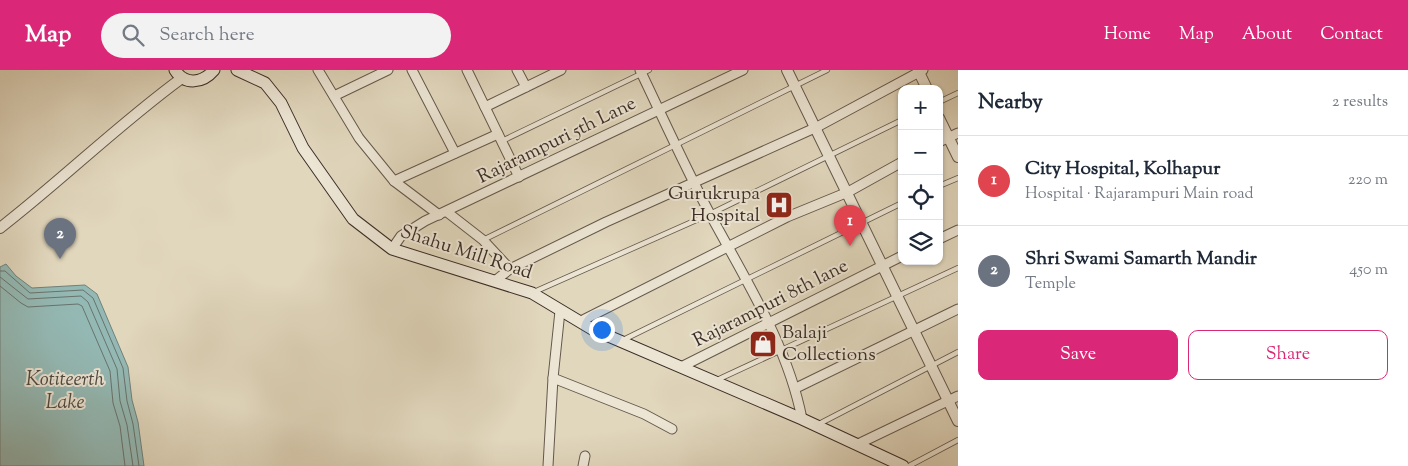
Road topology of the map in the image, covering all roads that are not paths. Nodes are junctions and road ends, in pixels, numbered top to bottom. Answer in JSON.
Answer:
{"nodes":[{"id":1,"x":214,"y":70,"type":"edge"},
{"id":2,"x":330,"y":70,"type":"edge"},
{"id":3,"x":388,"y":70,"type":"edge"},
{"id":4,"x":412,"y":70,"type":"edge"},
{"id":5,"x":467,"y":70,"type":"edge"},
{"id":6,"x":517,"y":70,"type":"edge"},
{"id":7,"x":561,"y":70,"type":"edge"},
{"id":8,"x":743,"y":70,"type":"edge"},
{"id":9,"x":787,"y":70,"type":"edge"},
{"id":10,"x":827,"y":70,"type":"edge"},
{"id":11,"x":242,"y":71,"type":"edge"},
{"id":12,"x":644,"y":71,"type":"edge"},
{"id":13,"x":920,"y":71,"type":"edge"},
{"id":14,"x":320,"y":72,"type":"edge"},
{"id":15,"x":179,"y":74,"type":"edge"},
{"id":16,"x":795,"y":85,"type":"junction"},
{"id":17,"x":925,"y":85,"type":"edge"},
{"id":18,"x":526,"y":87,"type":"junction"},
{"id":19,"x":958,"y":93,"type":"edge"},
{"id":20,"x":334,"y":96,"type":"junction"},
{"id":21,"x":943,"y":100,"type":"edge"},
{"id":22,"x":485,"y":107,"type":"junction"},
{"id":23,"x":659,"y":109,"type":"junction"},
{"id":24,"x":898,"y":122,"type":"edge"},
{"id":25,"x":943,"y":126,"type":"edge"},
{"id":26,"x":817,"y":127,"type":"junction"},
{"id":27,"x":500,"y":138,"type":"junction"},
{"id":28,"x":949,"y":138,"type":"edge"},
{"id":29,"x":676,"y":144,"type":"junction"},
{"id":30,"x":455,"y":153,"type":"junction"},
{"id":31,"x":830,"y":156,"type":"junction"},
{"id":32,"x":958,"y":157,"type":"edge"},
{"id":33,"x":898,"y":164,"type":"edge"},
{"id":34,"x":519,"y":177,"type":"junction"},
{"id":35,"x":958,"y":178,"type":"edge"},
{"id":36,"x":394,"y":181,"type":"junction"},
{"id":37,"x":695,"y":181,"type":"junction"},
{"id":38,"x":943,"y":184,"type":"edge"},
{"id":39,"x":848,"y":192,"type":"junction"},
{"id":40,"x":898,"y":205,"type":"edge"},
{"id":41,"x":443,"y":214,"type":"junction"},
{"id":42,"x":710,"y":214,"type":"junction"},
{"id":43,"x":861,"y":221,"type":"junction"},
{"id":44,"x":0,"y":228,"type":"edge"},
{"id":45,"x":958,"y":230,"type":"edge"},
{"id":46,"x":943,"y":236,"type":"edge"},
{"id":47,"x":483,"y":240,"type":"junction"},
{"id":48,"x":729,"y":246,"type":"junction"},
{"id":49,"x":392,"y":249,"type":"junction"},
{"id":50,"x":898,"y":258,"type":"edge"},
{"id":51,"x":883,"y":265,"type":"junction"},
{"id":52,"x":958,"y":268,"type":"edge"},
{"id":53,"x":510,"y":270,"type":"junction"},
{"id":54,"x":496,"y":280,"type":"junction"},
{"id":55,"x":746,"y":281,"type":"junction"},
{"id":56,"x":532,"y":293,"type":"junction"},
{"id":57,"x":897,"y":296,"type":"junction"},
{"id":58,"x":958,"y":309,"type":"edge"},
{"id":59,"x":560,"y":311,"type":"junction"},
{"id":60,"x":581,"y":321,"type":"junction"},
{"id":61,"x":768,"y":323,"type":"junction"},
{"id":62,"x":913,"y":331,"type":"junction"},
{"id":63,"x":621,"y":342,"type":"junction"},
{"id":64,"x":779,"y":350,"type":"junction"},
{"id":65,"x":958,"y":352,"type":"edge"},
{"id":66,"x":929,"y":366,"type":"junction"},
{"id":67,"x":681,"y":367,"type":"junction"},
{"id":68,"x":553,"y":378,"type":"junction"},
{"id":69,"x":715,"y":381,"type":"junction"},
{"id":70,"x":796,"y":388,"type":"junction"},
{"id":71,"x":958,"y":396,"type":"edge"},
{"id":72,"x":947,"y":401,"type":"junction"},
{"id":73,"x":802,"y":419,"type":"junction"},
{"id":74,"x":958,"y":421,"type":"edge"},
{"id":75,"x":816,"y":425,"type":"junction"},
{"id":76,"x":672,"y":429,"type":"dead end"},
{"id":77,"x":958,"y":440,"type":"edge"},
{"id":78,"x":858,"y":444,"type":"junction"},
{"id":79,"x":585,"y":456,"type":"dead end"},
{"id":80,"x":880,"y":460,"type":"edge"},
{"id":81,"x":548,"y":466,"type":"edge"},
{"id":82,"x":583,"y":466,"type":"edge"},
{"id":83,"x":903,"y":466,"type":"edge"},
{"id":84,"x":909,"y":466,"type":"edge"}],
"edges":[{"from":1,"to":15,"type":"main road"},
{"from":2,"to":14,"type":"street"},
{"from":3,"to":20,"type":"street"},
{"from":4,"to":30,"type":"street"},
{"from":5,"to":22,"type":"street"},
{"from":6,"to":18,"type":"street"},
{"from":7,"to":18,"type":"street"},
{"from":8,"to":23,"type":"street","name":"Rajarampuri 5th Lane"},
{"from":9,"to":16,"type":"street"},
{"from":10,"to":16,"type":"lane"},
{"from":11,"to":49,"type":"main road","name":"Shahu Mill Road"},
{"from":12,"to":23,"type":"street"},
{"from":12,"to":27,"type":"lane"},
{"from":13,"to":17,"type":"street"},
{"from":13,"to":26,"type":"street"},
{"from":14,"to":20,"type":"street"},
{"from":15,"to":44,"type":"street"},
{"from":16,"to":26,"type":"street"},
{"from":16,"to":29,"type":"lane"},
{"from":18,"to":22,"type":"street"},
{"from":19,"to":21,"type":"lane"},
{"from":20,"to":36,"type":"street"},
{"from":22,"to":27,"type":"street"},
{"from":23,"to":29,"type":"street"},
{"from":23,"to":34,"type":"street","name":"Rajarampuri 5th Lane"},
{"from":24,"to":31,"type":"lane"},
{"from":25,"to":28,"type":"street"},
{"from":26,"to":31,"type":"street"},
{"from":26,"to":37,"type":"street"},
{"from":27,"to":30,"type":"street"},
{"from":27,"to":34,"type":"street"},
{"from":28,"to":32,"type":"street"},
{"from":29,"to":37,"type":"street"},
{"from":29,"to":47,"type":"lane"},
{"from":30,"to":36,"type":"street"},
{"from":31,"to":39,"type":"street"},
{"from":31,"to":42,"type":"lane"},
{"from":33,"to":39,"type":"street"},
{"from":34,"to":41,"type":"street","name":"Rajarampuri 5th Lane"},
{"from":35,"to":38,"type":"lane"},
{"from":36,"to":41,"type":"street"},
{"from":37,"to":42,"type":"street"},
{"from":37,"to":53,"type":"street"},
{"from":39,"to":43,"type":"street"},
{"from":39,"to":48,"type":"street"},
{"from":40,"to":43,"type":"lane"},
{"from":41,"to":47,"type":"street"},
{"from":41,"to":49,"type":"street","name":"Rajarampuri 5th Lane"},
{"from":42,"to":48,"type":"street"},
{"from":42,"to":56,"type":"lane"},
{"from":43,"to":51,"type":"street"},
{"from":43,"to":55,"type":"lane"},
{"from":45,"to":46,"type":"street"},
{"from":47,"to":53,"type":"street"},
{"from":48,"to":55,"type":"street"},
{"from":48,"to":60,"type":"street"},
{"from":49,"to":54,"type":"main road","name":"Shahu Mill Road"},
{"from":50,"to":51,"type":"street","name":"Rajarampuri 8th lane"},
{"from":51,"to":57,"type":"street"},
{"from":51,"to":61,"type":"street","name":"Rajarampuri 8th lane"},
{"from":52,"to":57,"type":"lane"},
{"from":53,"to":54,"type":"street"},
{"from":54,"to":56,"type":"main road","name":"Shahu Mill Road"},
{"from":55,"to":61,"type":"street"},
{"from":55,"to":63,"type":"lane"},
{"from":56,"to":59,"type":"main road","name":"Shahu Mill Road"},
{"from":57,"to":62,"type":"street"},
{"from":57,"to":64,"type":"lane"},
{"from":58,"to":62,"type":"street"},
{"from":59,"to":60,"type":"main road","name":"Shahu Mill Road"},
{"from":59,"to":68,"type":"street"},
{"from":60,"to":63,"type":"main road","name":"Shahu Mill Road"},
{"from":61,"to":64,"type":"street"},
{"from":61,"to":67,"type":"street","name":"Rajarampuri 8th lane"},
{"from":62,"to":66,"type":"street"},
{"from":62,"to":70,"type":"street"},
{"from":63,"to":67,"type":"main road","name":"Shahu Mill Road"},
{"from":64,"to":69,"type":"lane"},
{"from":64,"to":70,"type":"street"},
{"from":65,"to":66,"type":"lane"},
{"from":66,"to":72,"type":"street"},
{"from":66,"to":75,"type":"lane"},
{"from":67,"to":69,"type":"main road","name":"Shahu Mill Road"},
{"from":68,"to":76,"type":"street"},
{"from":68,"to":81,"type":"street"},
{"from":69,"to":73,"type":"main road","name":"Shahu Mill Road"},
{"from":70,"to":73,"type":"street"},
{"from":71,"to":72,"type":"street"},
{"from":72,"to":74,"type":"street"},
{"from":72,"to":78,"type":"street"},
{"from":73,"to":75,"type":"main road","name":"Shahu Mill Road"},
{"from":75,"to":78,"type":"main road","name":"Shahu Mill Road"},
{"from":77,"to":84,"type":"lane"},
{"from":78,"to":80,"type":"main road","name":"Shahu Mill Road"},
{"from":79,"to":82,"type":"street"},
{"from":80,"to":83,"type":"main road","name":"Shahu Mill Road"}]}
